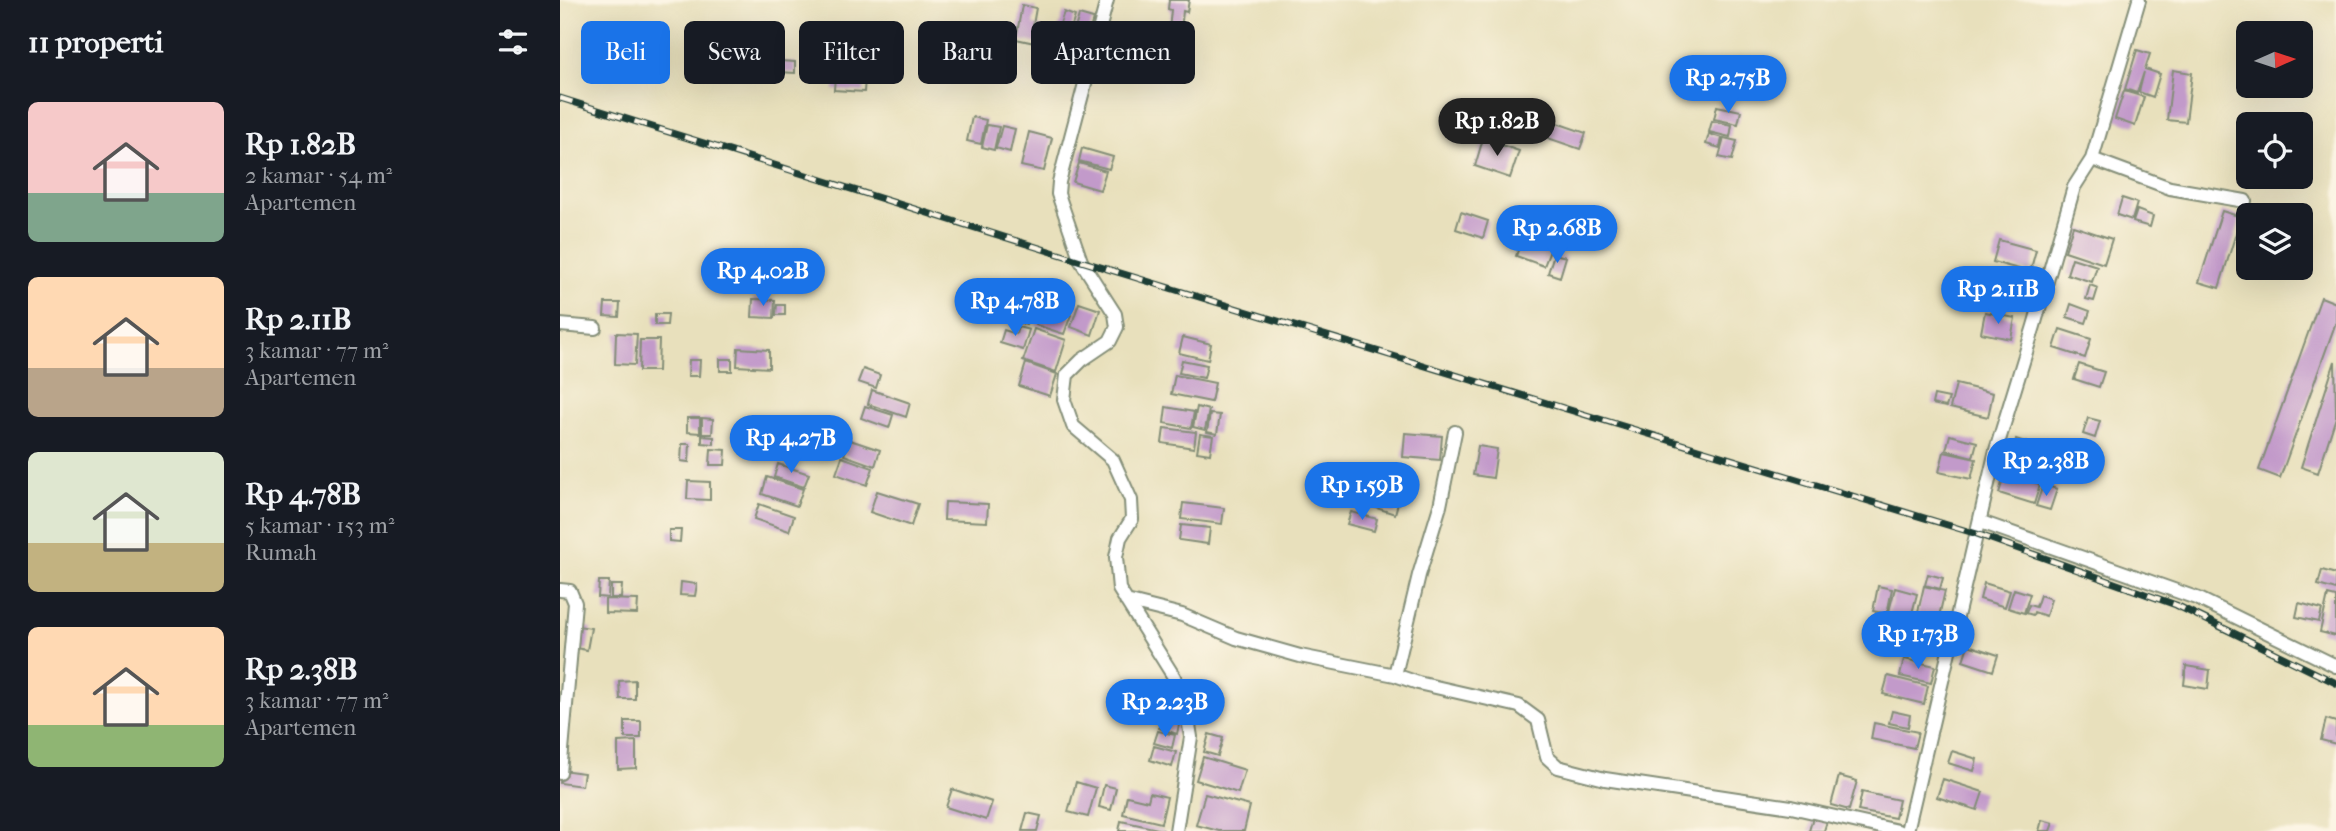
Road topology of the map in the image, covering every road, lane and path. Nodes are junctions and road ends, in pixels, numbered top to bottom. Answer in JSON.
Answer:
{"nodes":[{"id":1,"x":1107,"y":0,"type":"edge"},
{"id":2,"x":2139,"y":0,"type":"edge"},
{"id":3,"x":2092,"y":159,"type":"junction"},
{"id":4,"x":2245,"y":201,"type":"dead end"},
{"id":5,"x":560,"y":325,"type":"edge"},
{"id":6,"x":595,"y":328,"type":"dead end"},
{"id":7,"x":1455,"y":432,"type":"dead end"},
{"id":8,"x":1981,"y":522,"type":"junction"},
{"id":9,"x":560,"y":590,"type":"edge"},
{"id":10,"x":1126,"y":601,"type":"junction"},
{"id":11,"x":2336,"y":666,"type":"edge"},
{"id":12,"x":1395,"y":675,"type":"junction"},
{"id":13,"x":560,"y":773,"type":"edge"},
{"id":14,"x":1176,"y":831,"type":"edge"},
{"id":15,"x":1898,"y":831,"type":"edge"},
{"id":16,"x":1907,"y":831,"type":"edge"}],
"edges":[{"from":1,"to":10,"type":"street"},
{"from":2,"to":3,"type":"street"},
{"from":3,"to":4,"type":"street"},
{"from":3,"to":8,"type":"street"},
{"from":5,"to":6,"type":"street"},
{"from":7,"to":12,"type":"street"},
{"from":8,"to":11,"type":"street"},
{"from":8,"to":16,"type":"street"},
{"from":9,"to":13,"type":"street"},
{"from":10,"to":12,"type":"street"},
{"from":10,"to":14,"type":"street"},
{"from":12,"to":15,"type":"street"}]}
